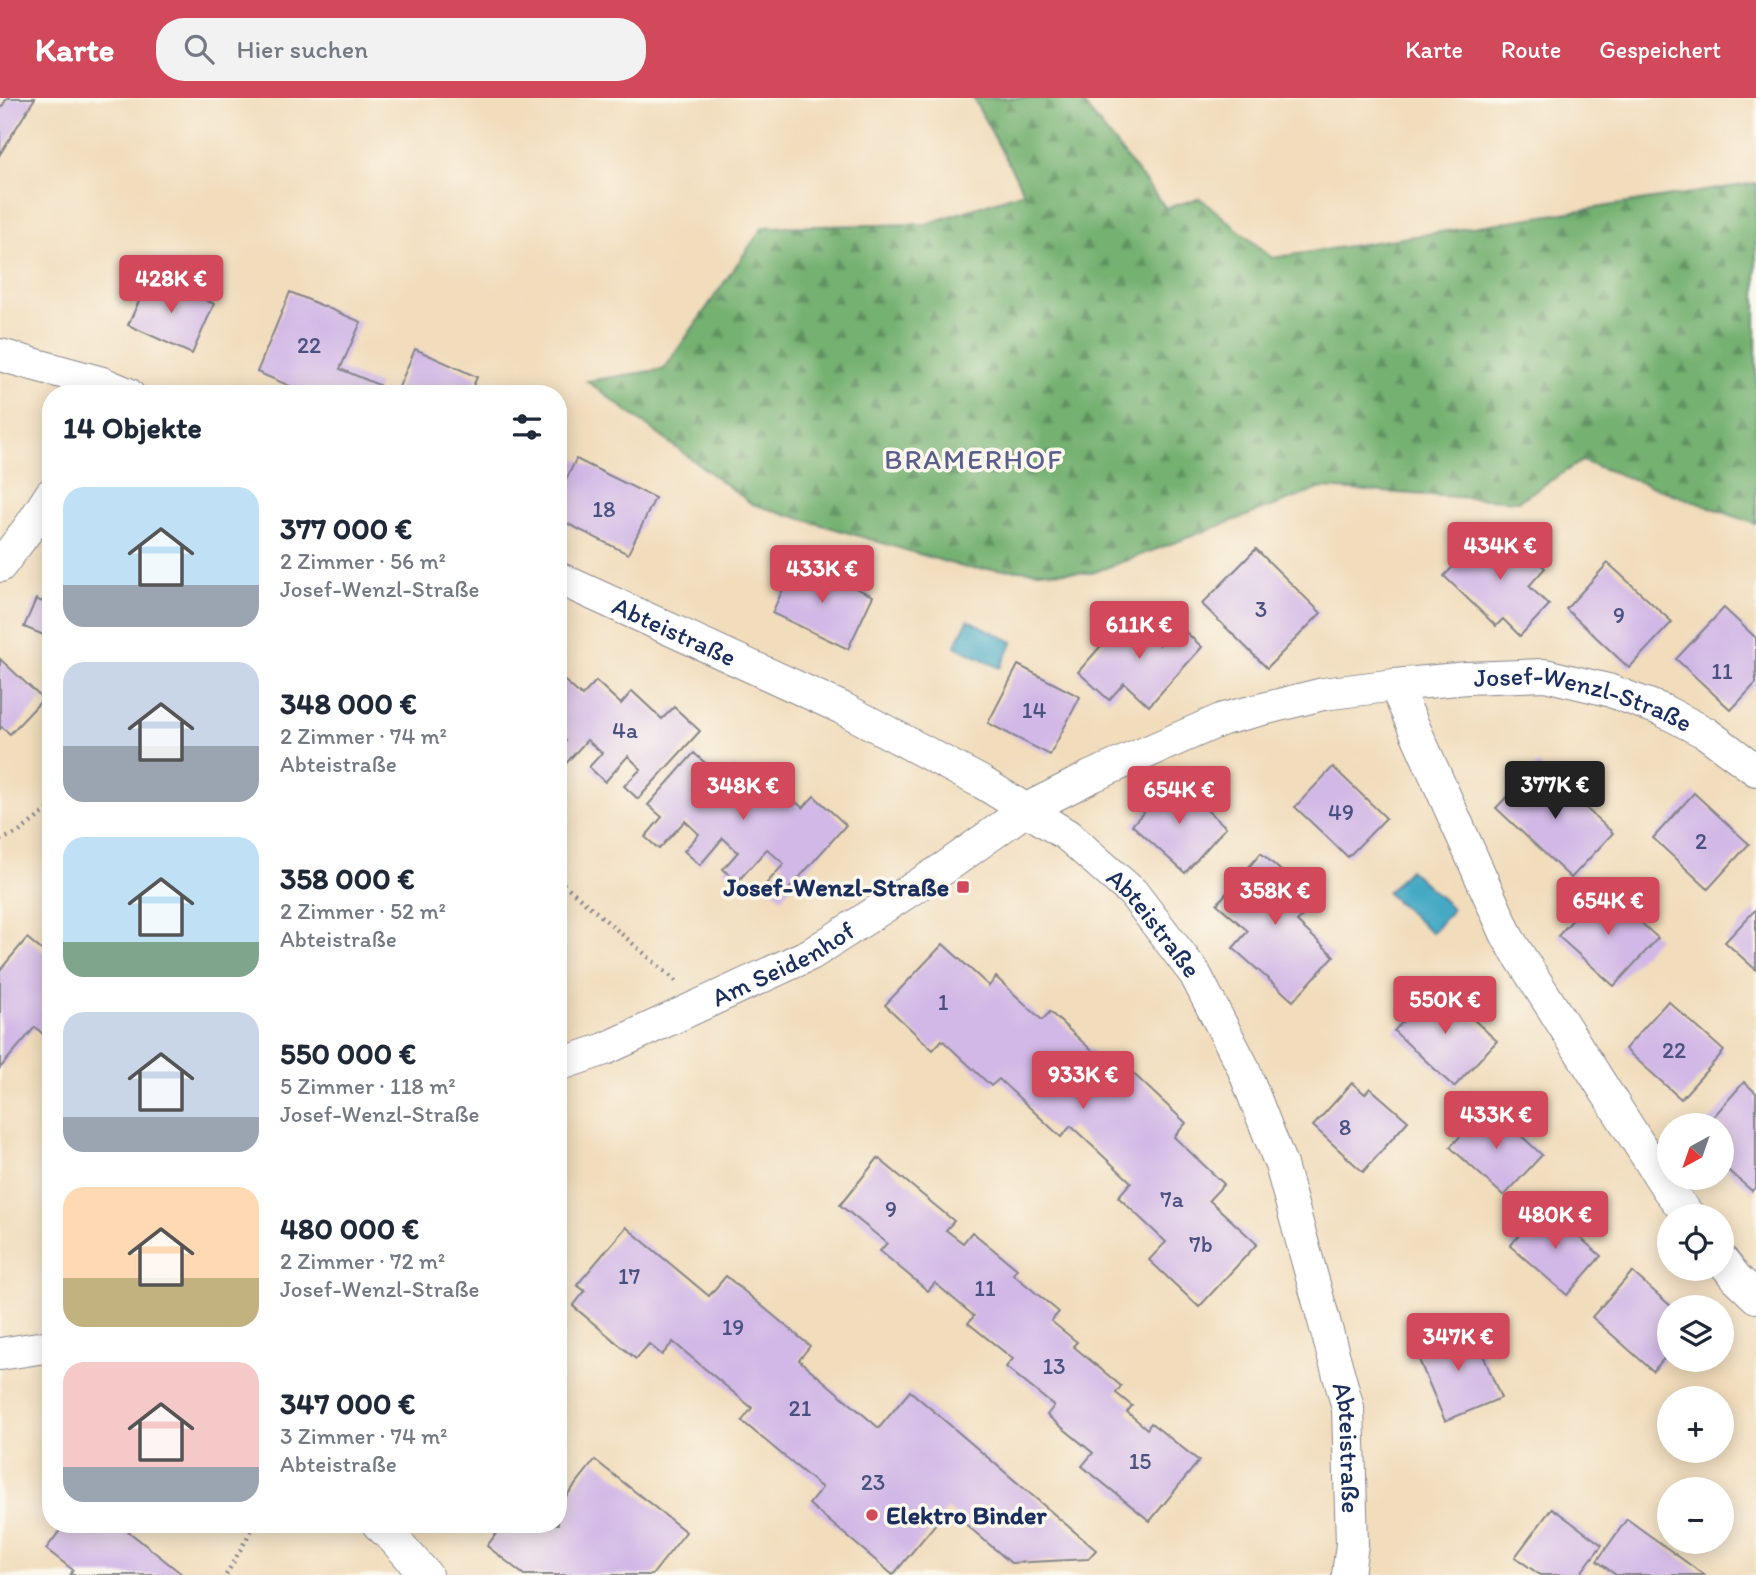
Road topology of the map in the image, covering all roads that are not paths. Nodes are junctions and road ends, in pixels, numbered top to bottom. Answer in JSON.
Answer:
{"nodes":[{"id":1,"x":0,"y":355,"type":"edge"},
{"id":2,"x":93,"y":385,"type":"edge"},
{"id":3,"x":42,"y":508,"type":"edge"},
{"id":4,"x":0,"y":566,"type":"edge"},
{"id":5,"x":567,"y":582,"type":"edge"},
{"id":6,"x":1395,"y":685,"type":"junction"},
{"id":7,"x":1756,"y":770,"type":"edge"},
{"id":8,"x":1027,"y":809,"type":"junction"},
{"id":9,"x":567,"y":1062,"type":"edge"},
{"id":10,"x":1680,"y":1204,"type":"edge"},
{"id":11,"x":1734,"y":1275,"type":"edge"},
{"id":12,"x":1756,"y":1297,"type":"edge"},
{"id":13,"x":42,"y":1347,"type":"edge"},
{"id":14,"x":0,"y":1354,"type":"edge"},
{"id":15,"x":388,"y":1533,"type":"edge"},
{"id":16,"x":426,"y":1575,"type":"edge"},
{"id":17,"x":1349,"y":1575,"type":"edge"}],
"edges":[{"from":1,"to":2,"type":"street"},
{"from":3,"to":4,"type":"street"},
{"from":5,"to":8,"type":"street","name":"Abteistraße"},
{"from":6,"to":7,"type":"street","name":"Josef-Wenzl-Straße"},
{"from":6,"to":8,"type":"street","name":"Josef-Wenzl-Straße"},
{"from":6,"to":10,"type":"street"},
{"from":8,"to":9,"type":"street","name":"Am Seidenhof"},
{"from":8,"to":17,"type":"street","name":"Abteistraße"},
{"from":11,"to":12,"type":"street"},
{"from":13,"to":14,"type":"street"},
{"from":15,"to":16,"type":"street"}]}
